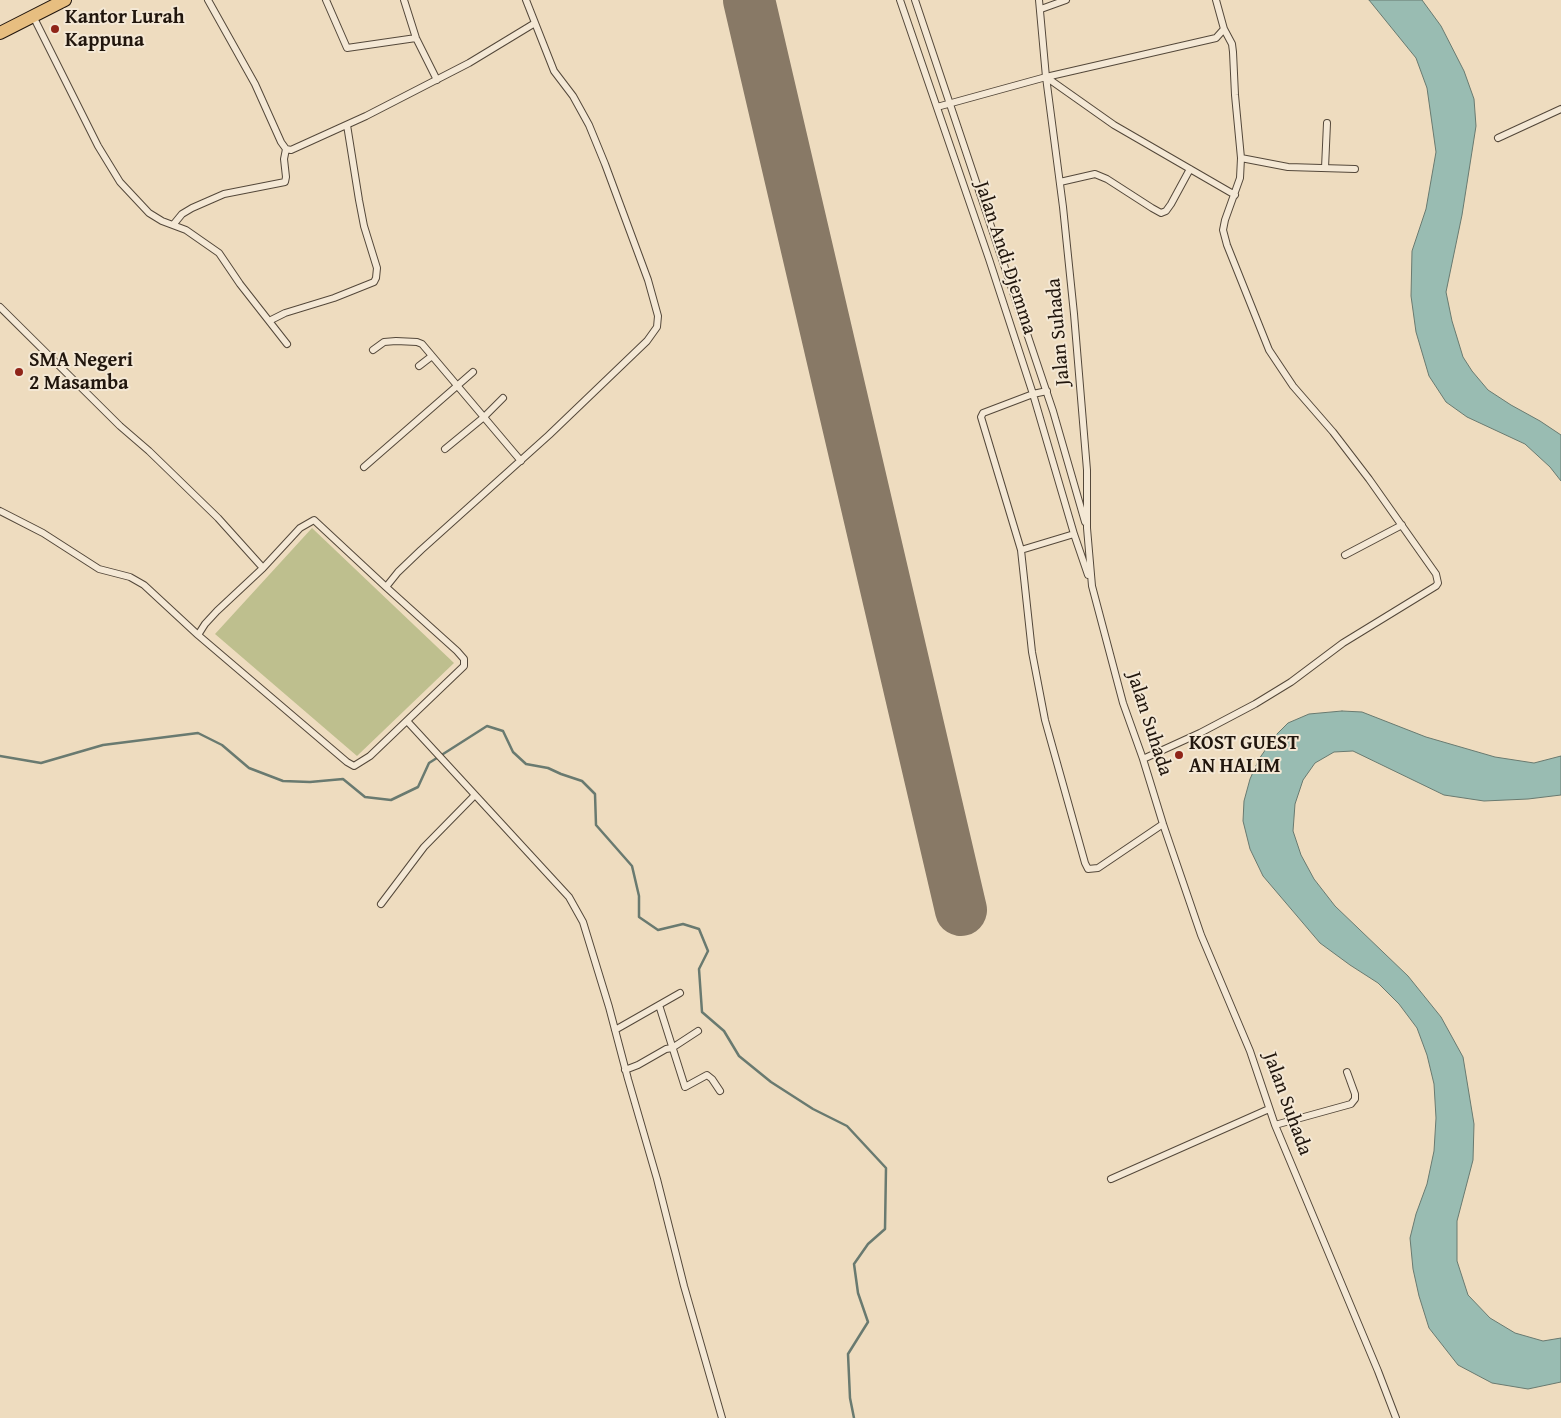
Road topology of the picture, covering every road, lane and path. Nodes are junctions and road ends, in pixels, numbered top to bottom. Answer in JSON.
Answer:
{"nodes":[{"id":1,"x":65,"y":0,"type":"edge"},
{"id":2,"x":208,"y":0,"type":"edge"},
{"id":3,"x":326,"y":0,"type":"edge"},
{"id":4,"x":404,"y":0,"type":"edge"},
{"id":5,"x":526,"y":0,"type":"edge"},
{"id":6,"x":900,"y":0,"type":"edge"},
{"id":7,"x":915,"y":0,"type":"edge"},
{"id":8,"x":1040,"y":0,"type":"edge"},
{"id":9,"x":1066,"y":0,"type":"edge"},
{"id":10,"x":1216,"y":0,"type":"edge"},
{"id":11,"x":1041,"y":9,"type":"junction"},
{"id":12,"x":33,"y":16,"type":"junction"},
{"id":13,"x":535,"y":23,"type":"junction"},
{"id":14,"x":1224,"y":29,"type":"junction"},
{"id":15,"x":0,"y":33,"type":"edge"},
{"id":16,"x":416,"y":38,"type":"junction"},
{"id":17,"x":1046,"y":77,"type":"junction"},
{"id":18,"x":437,"y":80,"type":"junction"},
{"id":19,"x":950,"y":103,"type":"junction"},
{"id":20,"x":937,"y":107,"type":"junction"},
{"id":21,"x":1561,"y":109,"type":"edge"},
{"id":22,"x":1327,"y":123,"type":"dead end"},
{"id":23,"x":347,"y":125,"type":"junction"},
{"id":24,"x":1498,"y":138,"type":"dead end"},
{"id":25,"x":286,"y":149,"type":"junction"},
{"id":26,"x":1241,"y":158,"type":"junction"},
{"id":27,"x":1325,"y":168,"type":"junction"},
{"id":28,"x":1190,"y":169,"type":"junction"},
{"id":29,"x":1355,"y":169,"type":"dead end"},
{"id":30,"x":1060,"y":182,"type":"junction"},
{"id":31,"x":1235,"y":195,"type":"junction"},
{"id":32,"x":173,"y":225,"type":"junction"},
{"id":33,"x":1011,"y":285,"type":"junction"},
{"id":34,"x":999,"y":290,"type":"junction"},
{"id":35,"x":0,"y":306,"type":"edge"},
{"id":36,"x":269,"y":321,"type":"junction"},
{"id":37,"x":287,"y":344,"type":"dead end"},
{"id":38,"x":373,"y":350,"type":"dead end"},
{"id":39,"x":432,"y":356,"type":"junction"},
{"id":40,"x":419,"y":366,"type":"dead end"},
{"id":41,"x":473,"y":372,"type":"dead end"},
{"id":42,"x":458,"y":386,"type":"junction"},
{"id":43,"x":1047,"y":391,"type":"junction"},
{"id":44,"x":1033,"y":394,"type":"junction"},
{"id":45,"x":503,"y":398,"type":"dead end"},
{"id":46,"x":484,"y":417,"type":"junction"},
{"id":47,"x":445,"y":449,"type":"dead end"},
{"id":48,"x":521,"y":461,"type":"junction"},
{"id":49,"x":364,"y":467,"type":"dead end"},
{"id":50,"x":0,"y":511,"type":"edge"},
{"id":51,"x":1402,"y":525,"type":"junction"},
{"id":52,"x":1087,"y":528,"type":"junction"},
{"id":53,"x":1074,"y":534,"type":"junction"},
{"id":54,"x":1021,"y":550,"type":"junction"},
{"id":55,"x":1345,"y":555,"type":"dead end"},
{"id":56,"x":263,"y":568,"type":"junction"},
{"id":57,"x":1092,"y":586,"type":"junction"},
{"id":58,"x":386,"y":587,"type":"junction"},
{"id":59,"x":198,"y":635,"type":"junction"},
{"id":60,"x":408,"y":721,"type":"junction"},
{"id":61,"x":1144,"y":760,"type":"junction"},
{"id":62,"x":475,"y":794,"type":"junction"},
{"id":63,"x":1163,"y":824,"type":"junction"},
{"id":64,"x":381,"y":904,"type":"dead end"},
{"id":65,"x":680,"y":993,"type":"dead end"},
{"id":66,"x":658,"y":1005,"type":"junction"},
{"id":67,"x":615,"y":1030,"type":"junction"},
{"id":68,"x":698,"y":1031,"type":"dead end"},
{"id":69,"x":672,"y":1048,"type":"junction"},
{"id":70,"x":625,"y":1070,"type":"junction"},
{"id":71,"x":1347,"y":1072,"type":"dead end"},
{"id":72,"x":720,"y":1091,"type":"dead end"},
{"id":73,"x":1269,"y":1109,"type":"junction"},
{"id":74,"x":1275,"y":1125,"type":"junction"},
{"id":75,"x":1111,"y":1179,"type":"dead end"},
{"id":76,"x":722,"y":1418,"type":"edge"},
{"id":77,"x":1396,"y":1418,"type":"edge"}],
"edges":[{"from":1,"to":12,"type":"highway"},
{"from":2,"to":25,"type":"street"},
{"from":3,"to":16,"type":"street"},
{"from":4,"to":16,"type":"street"},
{"from":5,"to":13,"type":"street"},
{"from":6,"to":20,"type":"street","name":"Jalan Andi Djemma"},
{"from":7,"to":19,"type":"street","name":"Jalan Andi Djemma"},
{"from":8,"to":11,"type":"street","name":"Jalan Suhada"},
{"from":9,"to":11,"type":"street"},
{"from":10,"to":14,"type":"street"},
{"from":11,"to":17,"type":"street","name":"Jalan Suhada"},
{"from":12,"to":15,"type":"highway"},
{"from":12,"to":32,"type":"street"},
{"from":13,"to":18,"type":"street"},
{"from":13,"to":48,"type":"street"},
{"from":14,"to":17,"type":"street"},
{"from":14,"to":26,"type":"street"},
{"from":16,"to":18,"type":"street"},
{"from":17,"to":19,"type":"street"},
{"from":17,"to":28,"type":"street"},
{"from":17,"to":30,"type":"street","name":"Jalan Suhada"},
{"from":18,"to":23,"type":"street"},
{"from":19,"to":20,"type":"street"},
{"from":19,"to":33,"type":"street","name":"Jalan Andi Djemma"},
{"from":20,"to":34,"type":"street","name":"Jalan Andi Djemma"},
{"from":21,"to":24,"type":"street"},
{"from":22,"to":27,"type":"street"},
{"from":23,"to":25,"type":"street"},
{"from":23,"to":36,"type":"street"},
{"from":25,"to":32,"type":"street"},
{"from":26,"to":27,"type":"street"},
{"from":26,"to":31,"type":"street"},
{"from":27,"to":29,"type":"street"},
{"from":28,"to":30,"type":"street"},
{"from":28,"to":31,"type":"street"},
{"from":30,"to":52,"type":"street","name":"Jalan Suhada"},
{"from":31,"to":51,"type":"street"},
{"from":32,"to":36,"type":"street"},
{"from":33,"to":34,"type":"street"},
{"from":33,"to":43,"type":"street","name":"Jalan Andi Djemma"},
{"from":34,"to":44,"type":"street","name":"Jalan Andi Djemma"},
{"from":35,"to":56,"type":"street"},
{"from":36,"to":37,"type":"street"},
{"from":38,"to":39,"type":"street"},
{"from":39,"to":40,"type":"street"},
{"from":39,"to":42,"type":"street"},
{"from":41,"to":42,"type":"street"},
{"from":42,"to":46,"type":"street"},
{"from":42,"to":49,"type":"street"},
{"from":43,"to":44,"type":"street"},
{"from":43,"to":52,"type":"street","name":"Jalan Andi Djemma"},
{"from":44,"to":53,"type":"street","name":"Jalan Andi Djemma"},
{"from":44,"to":54,"type":"street"},
{"from":45,"to":46,"type":"street"},
{"from":46,"to":47,"type":"street"},
{"from":46,"to":48,"type":"street"},
{"from":48,"to":58,"type":"street"},
{"from":50,"to":59,"type":"street"},
{"from":51,"to":55,"type":"street"},
{"from":51,"to":61,"type":"street"},
{"from":52,"to":57,"type":"street","name":"Jalan Suhada"},
{"from":53,"to":54,"type":"street"},
{"from":53,"to":57,"type":"street","name":"Jalan Andi Djemma"},
{"from":54,"to":63,"type":"street"},
{"from":56,"to":58,"type":"street"},
{"from":56,"to":59,"type":"street"},
{"from":57,"to":61,"type":"street","name":"Jalan Suhada"},
{"from":58,"to":60,"type":"street"},
{"from":59,"to":60,"type":"street"},
{"from":60,"to":62,"type":"street"},
{"from":61,"to":63,"type":"street","name":"Jalan Suhada"},
{"from":62,"to":64,"type":"street"},
{"from":62,"to":67,"type":"street"},
{"from":63,"to":73,"type":"street","name":"Jalan Suhada"},
{"from":65,"to":66,"type":"street"},
{"from":66,"to":67,"type":"street"},
{"from":66,"to":69,"type":"street"},
{"from":67,"to":70,"type":"street"},
{"from":68,"to":69,"type":"street"},
{"from":69,"to":70,"type":"street"},
{"from":69,"to":72,"type":"street"},
{"from":70,"to":76,"type":"street"},
{"from":71,"to":74,"type":"street"},
{"from":73,"to":74,"type":"street","name":"Jalan Suhada"},
{"from":73,"to":75,"type":"street"},
{"from":74,"to":77,"type":"street","name":"Jalan Suhada"}]}
